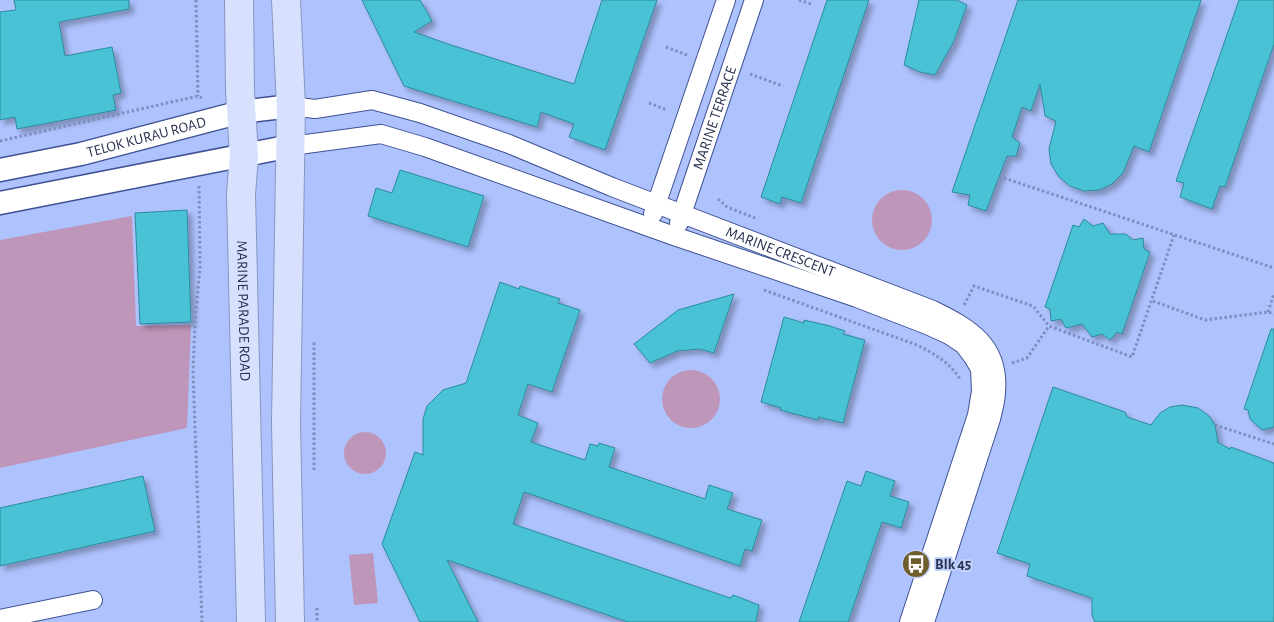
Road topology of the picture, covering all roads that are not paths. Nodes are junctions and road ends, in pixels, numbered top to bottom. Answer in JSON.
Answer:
{"nodes":[{"id":1,"x":239,"y":0,"type":"edge"},
{"id":2,"x":286,"y":0,"type":"edge"},
{"id":3,"x":726,"y":0,"type":"edge"},
{"id":4,"x":754,"y":0,"type":"edge"},
{"id":5,"x":292,"y":106,"type":"junction"},
{"id":6,"x":241,"y":112,"type":"junction"},
{"id":7,"x":291,"y":146,"type":"junction"},
{"id":8,"x":244,"y":155,"type":"junction"},
{"id":9,"x":0,"y":170,"type":"edge"},
{"id":10,"x":0,"y":203,"type":"edge"},
{"id":11,"x":657,"y":204,"type":"junction"},
{"id":12,"x":682,"y":214,"type":"junction"},
{"id":13,"x":649,"y":226,"type":"junction"},
{"id":14,"x":674,"y":236,"type":"junction"},
{"id":15,"x":93,"y":600,"type":"dead end"},
{"id":16,"x":0,"y":619,"type":"edge"},
{"id":17,"x":251,"y":622,"type":"edge"},
{"id":18,"x":290,"y":622,"type":"edge"},
{"id":19,"x":909,"y":622,"type":"edge"},
{"id":20,"x":925,"y":622,"type":"edge"}],
"edges":[{"from":1,"to":6,"type":"main road","name":"MARINE PARADE ROAD"},
{"from":2,"to":5,"type":"main road"},
{"from":3,"to":11,"type":"street","name":"MARINE TERRACE"},
{"from":4,"to":12,"type":"street","name":"MARINE TERRACE"},
{"from":5,"to":6,"type":"street","name":"TELOK KURAU ROAD"},
{"from":5,"to":7,"type":"main road"},
{"from":5,"to":11,"type":"street","name":"MARINE CRESCENT"},
{"from":6,"to":8,"type":"main road","name":"MARINE PARADE ROAD"},
{"from":6,"to":9,"type":"street","name":"TELOK KURAU ROAD"},
{"from":7,"to":8,"type":"street"},
{"from":7,"to":13,"type":"street","name":"MARINE CRESCENT"},
{"from":7,"to":18,"type":"main road"},
{"from":8,"to":10,"type":"street"},
{"from":8,"to":17,"type":"main road","name":"MARINE PARADE ROAD"},
{"from":11,"to":12,"type":"street","name":"MARINE CRESCENT"},
{"from":11,"to":13,"type":"street","name":"MARINE TERRACE"},
{"from":12,"to":14,"type":"street","name":"MARINE TERRACE"},
{"from":12,"to":20,"type":"street","name":"MARINE CRESCENT"},
{"from":13,"to":14,"type":"street","name":"MARINE CRESCENT"},
{"from":14,"to":19,"type":"street","name":"MARINE CRESCENT"},
{"from":15,"to":16,"type":"street"}]}
